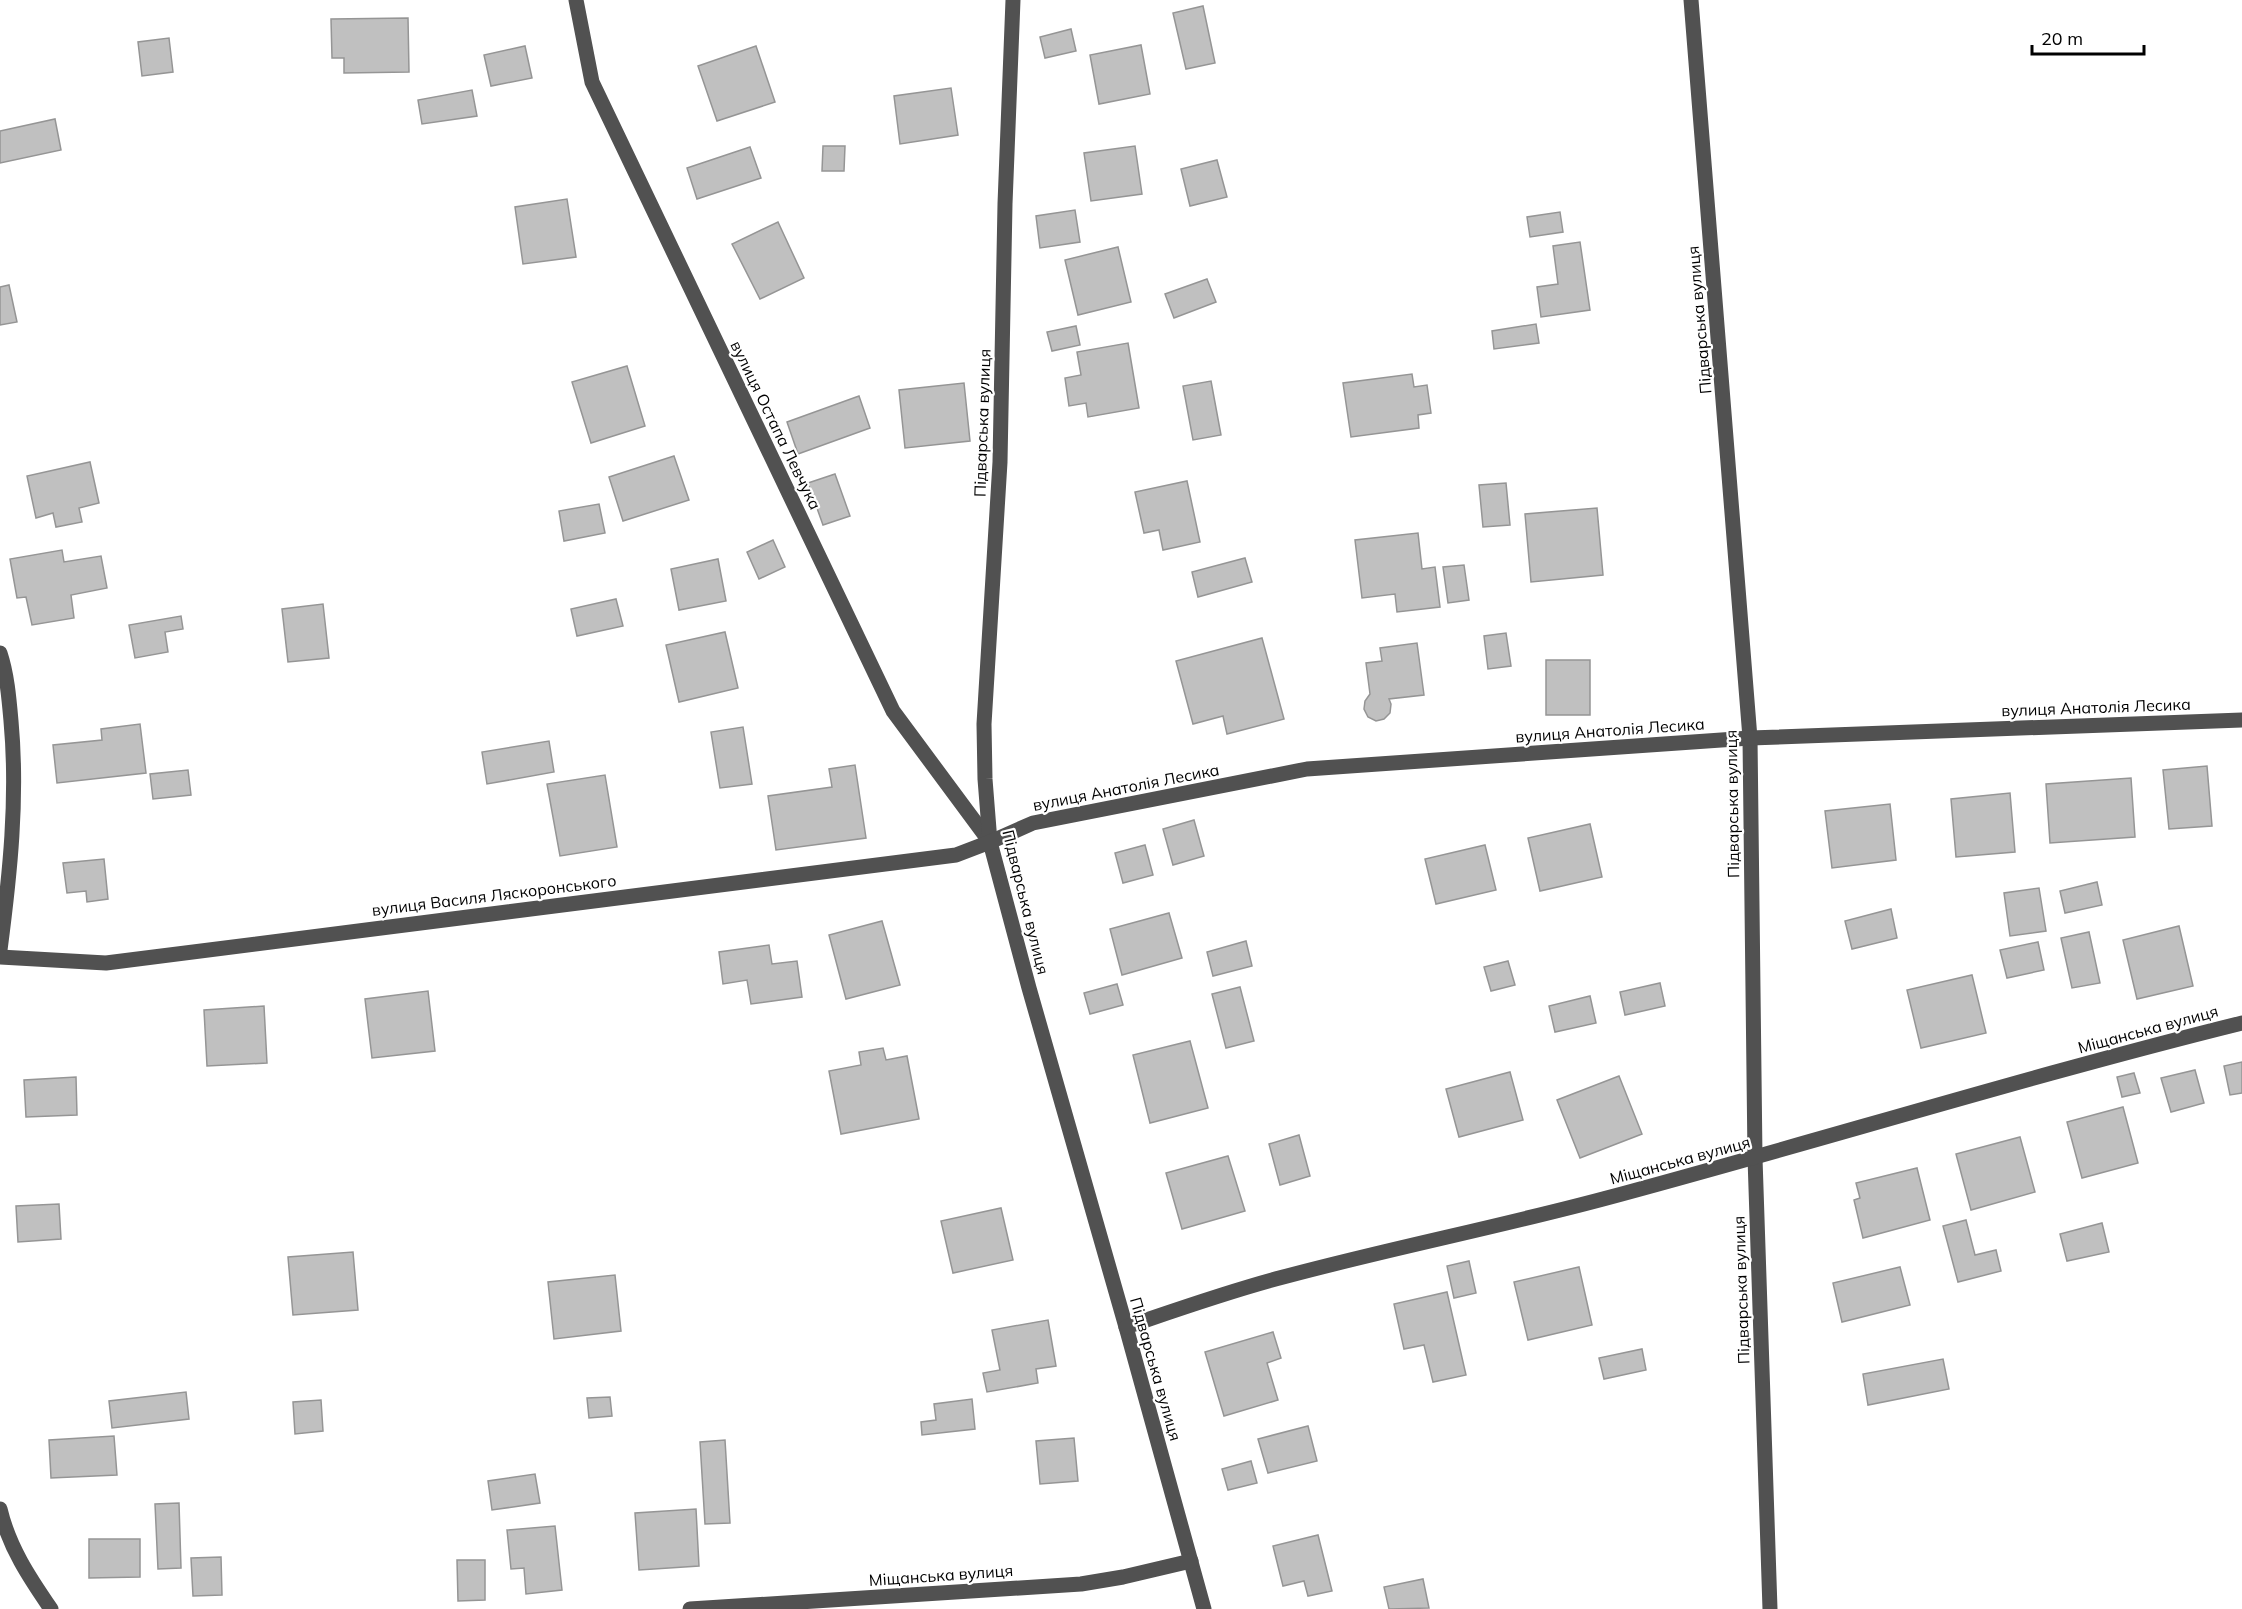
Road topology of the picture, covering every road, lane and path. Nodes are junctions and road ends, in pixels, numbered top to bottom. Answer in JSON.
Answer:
{"nodes":[{"id":1,"x":576,"y":0,"type":"edge"},
{"id":2,"x":1013,"y":0,"type":"edge"},
{"id":3,"x":1691,"y":0,"type":"edge"},
{"id":4,"x":0,"y":653,"type":"edge"},
{"id":5,"x":2242,"y":720,"type":"edge"},
{"id":6,"x":1750,"y":738,"type":"junction"},
{"id":7,"x":990,"y":842,"type":"junction"},
{"id":8,"x":0,"y":950,"type":"edge"},
{"id":9,"x":0,"y":957,"type":"edge"},
{"id":10,"x":2242,"y":1023,"type":"edge"},
{"id":11,"x":1755,"y":1158,"type":"junction"},
{"id":12,"x":1126,"y":1327,"type":"junction"},
{"id":13,"x":0,"y":1509,"type":"edge"},
{"id":14,"x":1191,"y":1561,"type":"junction"},
{"id":15,"x":834,"y":1605,"type":"edge"},
{"id":16,"x":51,"y":1609,"type":"edge"},
{"id":17,"x":690,"y":1609,"type":"edge"},
{"id":18,"x":1204,"y":1609,"type":"edge"},
{"id":19,"x":1770,"y":1609,"type":"edge"}],
"edges":[{"from":1,"to":7,"type":"street","name":"вулиця Остапа Левчука"},
{"from":2,"to":7,"type":"street","name":"Підварська вулиця"},
{"from":3,"to":6,"type":"street","name":"Підварська вулиця"},
{"from":4,"to":8,"type":"street"},
{"from":5,"to":6,"type":"street","name":"вулиця Анатолія Лесика"},
{"from":6,"to":7,"type":"street","name":"вулиця Анатолія Лесика"},
{"from":6,"to":11,"type":"street","name":"Підварська вулиця"},
{"from":7,"to":9,"type":"street","name":"вулиця Василя Ляскоронського"},
{"from":7,"to":12,"type":"street","name":"Підварська вулиця"},
{"from":10,"to":11,"type":"street","name":"Міщанська вулиця"},
{"from":11,"to":12,"type":"street","name":"Міщанська вулиця"},
{"from":11,"to":19,"type":"street","name":"Підварська вулиця"},
{"from":12,"to":14,"type":"street","name":"Підварська вулиця"},
{"from":13,"to":16,"type":"street"},
{"from":14,"to":15,"type":"street","name":"Міщанська вулиця"},
{"from":14,"to":18,"type":"street","name":"Підварська вулиця"},
{"from":15,"to":17,"type":"street","name":"Міщанська вулиця"}]}
